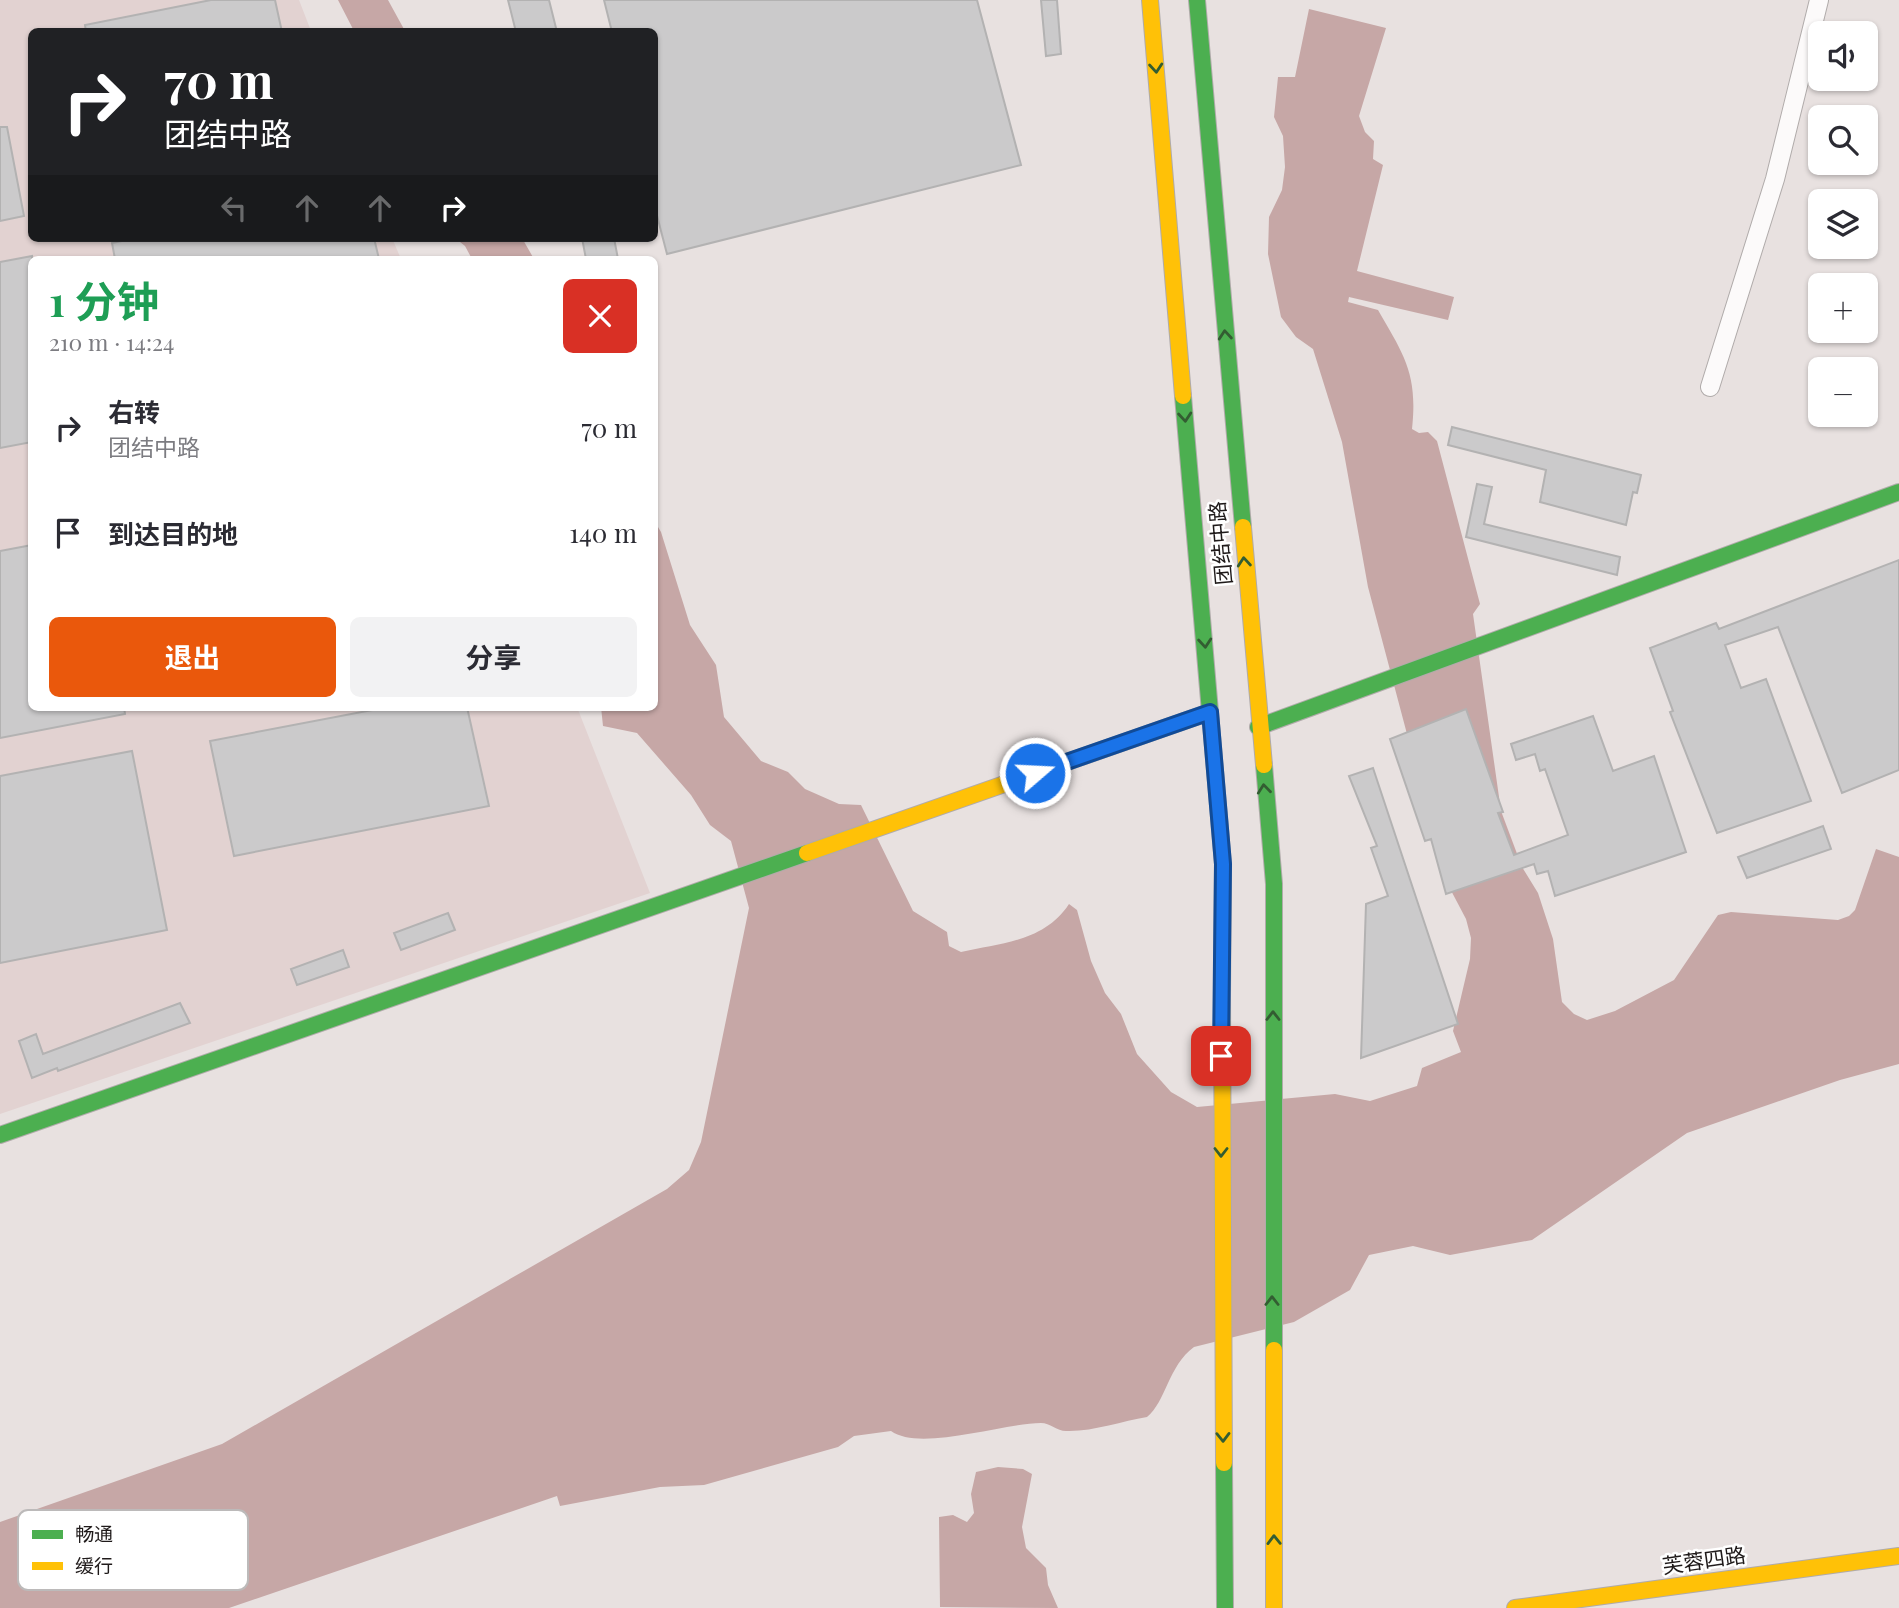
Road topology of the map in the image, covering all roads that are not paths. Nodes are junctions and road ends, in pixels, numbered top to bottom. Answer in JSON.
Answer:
{"nodes":[{"id":1,"x":1150,"y":0,"type":"edge"},
{"id":2,"x":1197,"y":0,"type":"edge"},
{"id":3,"x":1819,"y":0,"type":"edge"},
{"id":4,"x":1710,"y":387,"type":"dead end"},
{"id":5,"x":1899,"y":492,"type":"edge"},
{"id":6,"x":1210,"y":712,"type":"junction"},
{"id":7,"x":1258,"y":727,"type":"junction"},
{"id":8,"x":0,"y":1135,"type":"edge"},
{"id":9,"x":1899,"y":1556,"type":"edge"},
{"id":10,"x":1225,"y":1608,"type":"edge"},
{"id":11,"x":1274,"y":1608,"type":"edge"},
{"id":12,"x":1515,"y":1608,"type":"edge"}],
"edges":[{"from":1,"to":6,"type":"main road","name":"团结中路","one_way":true},
{"from":7,"to":2,"type":"main road","name":"团结中路","one_way":true},
{"from":3,"to":4,"type":"street"},
{"from":5,"to":7,"type":"main road"},
{"from":6,"to":8,"type":"main road"},
{"from":6,"to":10,"type":"main road","name":"团结中路","one_way":true},
{"from":11,"to":7,"type":"main road","name":"团结中路","one_way":true},
{"from":9,"to":12,"type":"main road","name":"芙蓉四路"}]}
